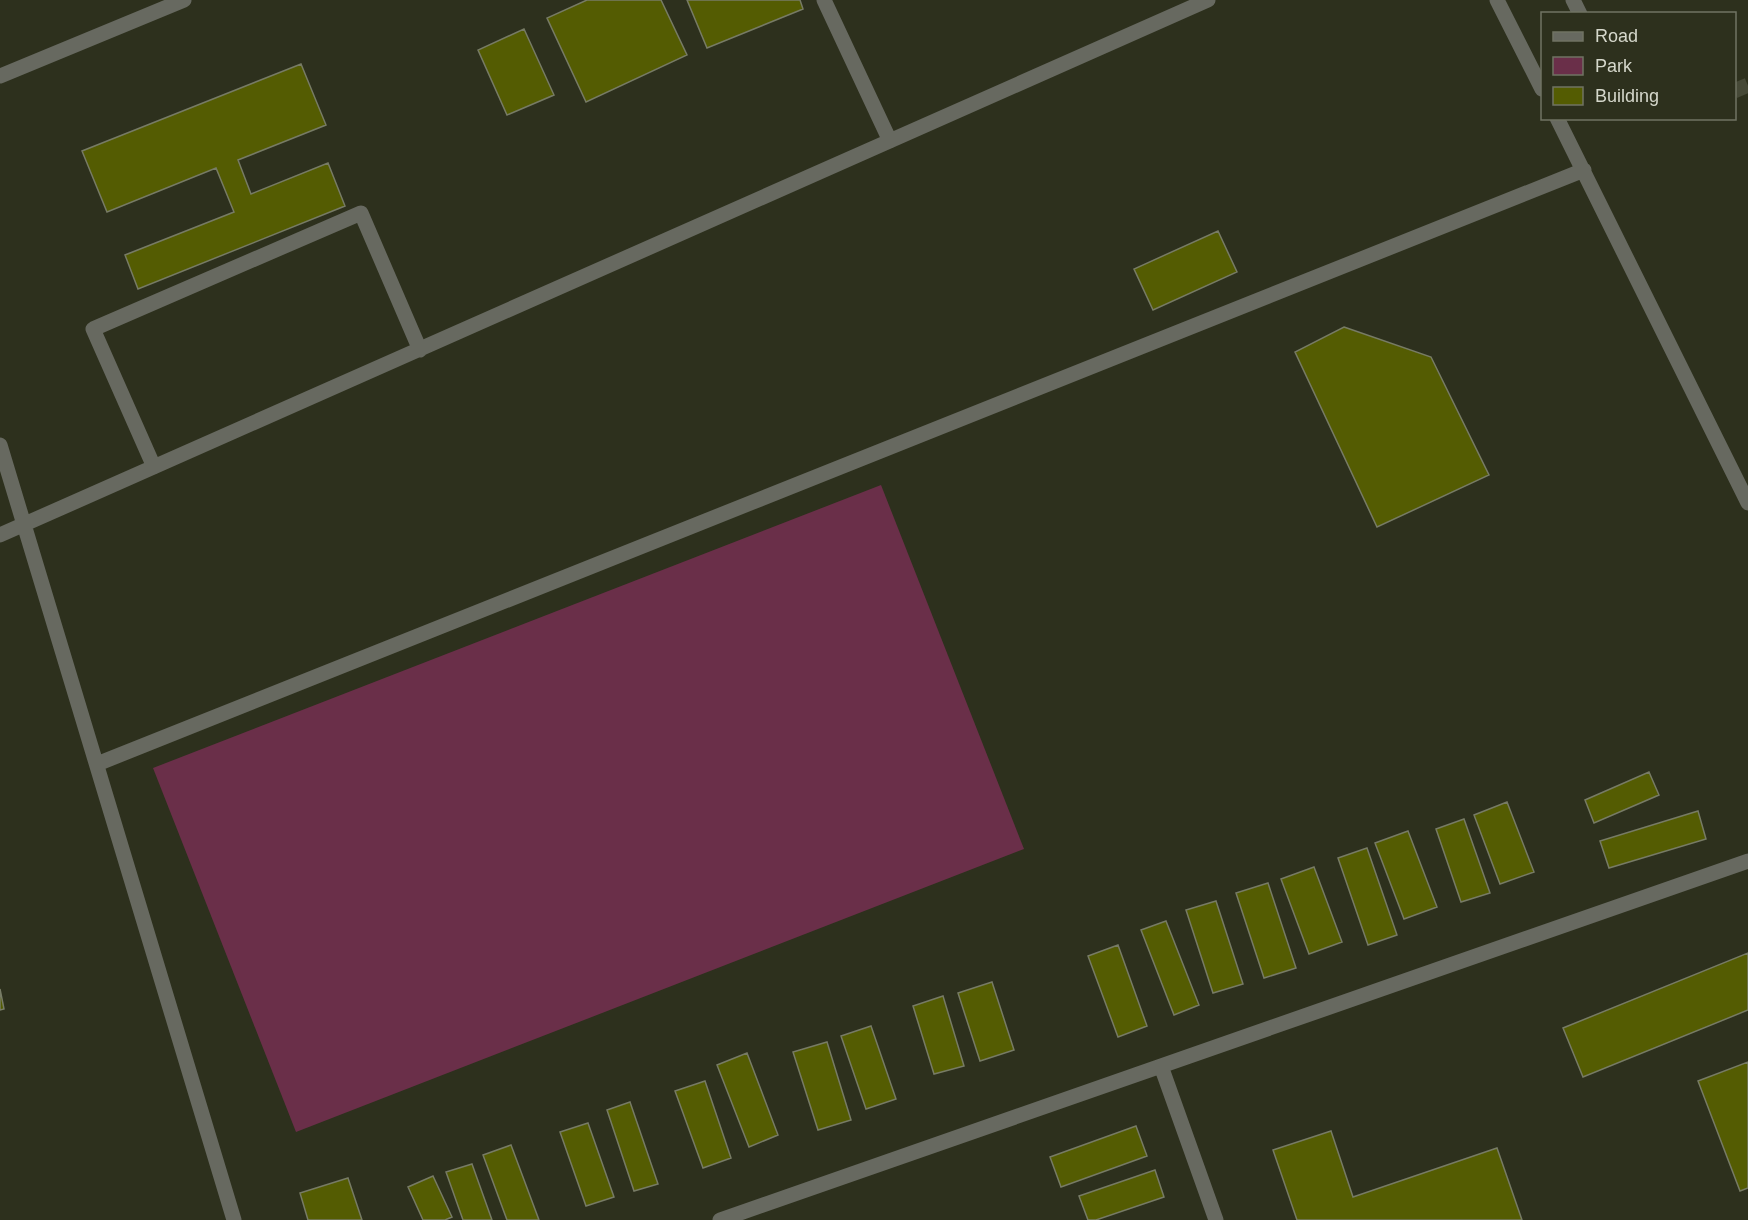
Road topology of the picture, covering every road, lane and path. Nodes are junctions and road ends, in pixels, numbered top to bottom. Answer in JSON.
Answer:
{"nodes":[{"id":1,"x":184,"y":0,"type":"edge"},
{"id":2,"x":824,"y":0,"type":"edge"},
{"id":3,"x":1208,"y":0,"type":"edge"},
{"id":4,"x":1497,"y":0,"type":"edge"},
{"id":5,"x":0,"y":76,"type":"edge"},
{"id":6,"x":1541,"y":87,"type":"edge"},
{"id":7,"x":1558,"y":120,"type":"edge"},
{"id":8,"x":890,"y":141,"type":"junction"},
{"id":9,"x":1584,"y":170,"type":"junction"},
{"id":10,"x":420,"y":350,"type":"junction"},
{"id":11,"x":0,"y":445,"type":"edge"},
{"id":12,"x":154,"y":467,"type":"junction"},
{"id":13,"x":1748,"y":503,"type":"edge"},
{"id":14,"x":25,"y":525,"type":"junction"},
{"id":15,"x":0,"y":535,"type":"edge"},
{"id":16,"x":97,"y":764,"type":"junction"},
{"id":17,"x":1748,"y":861,"type":"edge"},
{"id":18,"x":1161,"y":1066,"type":"junction"},
{"id":19,"x":234,"y":1220,"type":"edge"},
{"id":20,"x":720,"y":1220,"type":"edge"},
{"id":21,"x":1216,"y":1220,"type":"edge"}],
"edges":[{"from":1,"to":5,"type":"lane"},
{"from":2,"to":8,"type":"lane"},
{"from":3,"to":8,"type":"lane"},
{"from":4,"to":6,"type":"lane"},
{"from":7,"to":9,"type":"lane"},
{"from":8,"to":10,"type":"lane"},
{"from":9,"to":13,"type":"lane"},
{"from":9,"to":16,"type":"lane"},
{"from":10,"to":12,"type":"lane"},
{"from":10,"to":12,"type":"lane"},
{"from":11,"to":14,"type":"lane"},
{"from":12,"to":14,"type":"lane"},
{"from":14,"to":15,"type":"lane"},
{"from":14,"to":16,"type":"lane"},
{"from":16,"to":19,"type":"lane"},
{"from":17,"to":18,"type":"lane"},
{"from":18,"to":20,"type":"lane"},
{"from":18,"to":21,"type":"lane"}]}
